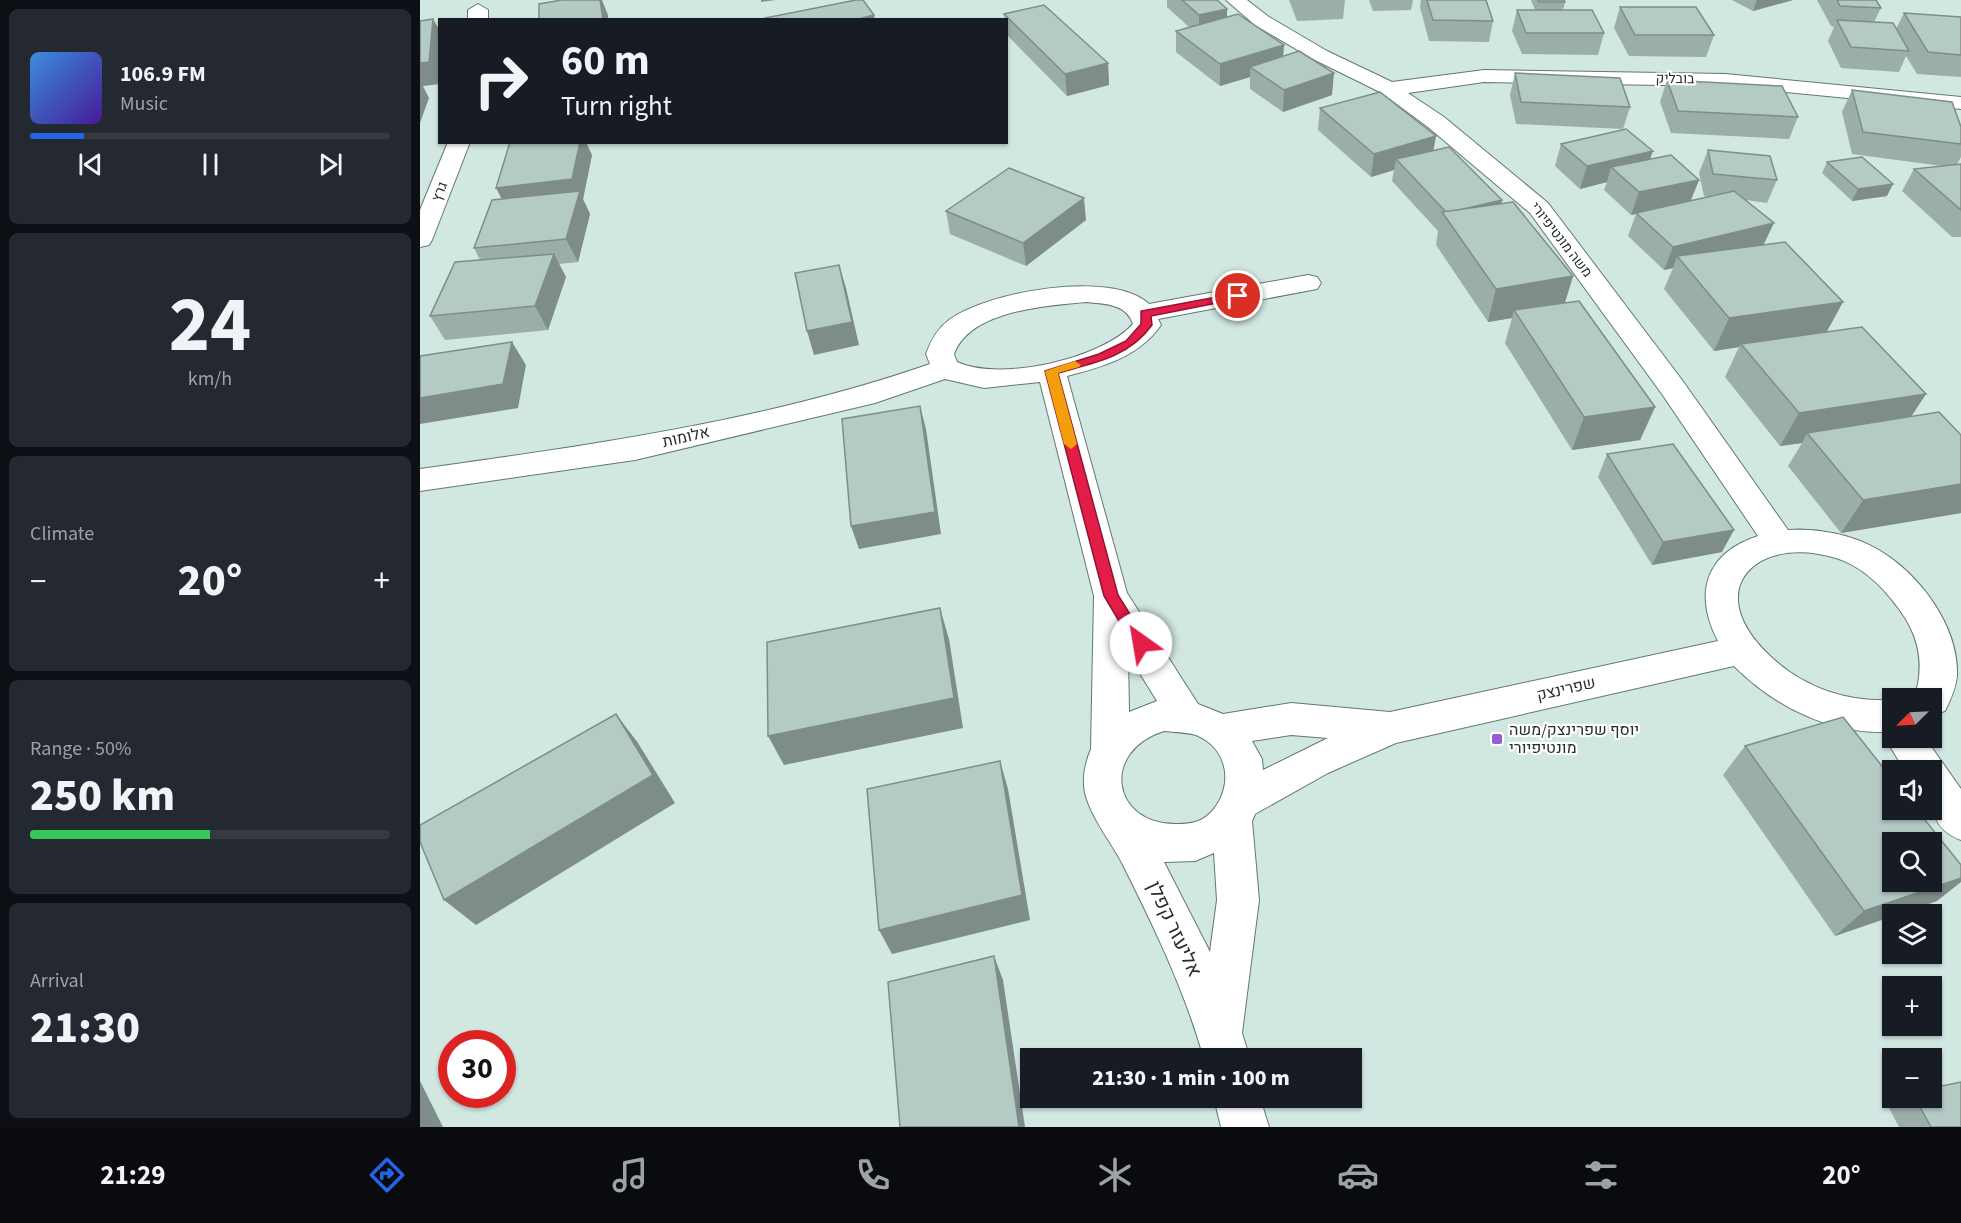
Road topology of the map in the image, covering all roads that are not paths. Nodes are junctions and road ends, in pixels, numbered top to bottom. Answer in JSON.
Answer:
{"nodes":[{"id":1,"x":1235,"y":0,"type":"edge"},
{"id":2,"x":1389,"y":89,"type":"junction"},
{"id":3,"x":1961,"y":103,"type":"edge"},
{"id":4,"x":458,"y":144,"type":"edge"},
{"id":5,"x":420,"y":240,"type":"edge"},
{"id":6,"x":1308,"y":283,"type":"dead end"},
{"id":7,"x":1145,"y":314,"type":"junction"},
{"id":8,"x":946,"y":368,"type":"junction"},
{"id":9,"x":1051,"y":371,"type":"junction"},
{"id":10,"x":420,"y":480,"type":"edge"},
{"id":11,"x":1779,"y":542,"type":"junction"},
{"id":12,"x":1111,"y":596,"type":"junction"},
{"id":13,"x":1742,"y":650,"type":"junction"},
{"id":14,"x":1942,"y":692,"type":"edge"},
{"id":15,"x":1185,"y":715,"type":"junction"},
{"id":16,"x":1882,"y":720,"type":"edge"},
{"id":17,"x":1391,"y":728,"type":"junction"},
{"id":18,"x":1222,"y":730,"type":"junction"},
{"id":19,"x":1110,"y":749,"type":"junction"},
{"id":20,"x":1942,"y":794,"type":"edge"},
{"id":21,"x":1238,"y":810,"type":"junction"},
{"id":22,"x":1961,"y":822,"type":"edge"},
{"id":23,"x":1125,"y":828,"type":"junction"},
{"id":24,"x":1224,"y":1045,"type":"edge"},
{"id":25,"x":1240,"y":1108,"type":"edge"},
{"id":26,"x":1245,"y":1127,"type":"edge"}],
"edges":[{"from":1,"to":2,"type":"street","name":"משה מונטיפיורי"},
{"from":2,"to":3,"type":"street","name":"בובליק"},
{"from":2,"to":11,"type":"street","name":"משה מונטיפיורי"},
{"from":4,"to":5,"type":"street","name":"גרץ"},
{"from":6,"to":7,"type":"street"},
{"from":7,"to":8,"type":"street"},
{"from":7,"to":9,"type":"street"},
{"from":8,"to":9,"type":"street"},
{"from":8,"to":10,"type":"street","name":"אלומות"},
{"from":9,"to":12,"type":"street"},
{"from":11,"to":13,"type":"street"},
{"from":11,"to":14,"type":"street"},
{"from":12,"to":15,"type":"street"},
{"from":12,"to":19,"type":"street"},
{"from":13,"to":16,"type":"street"},
{"from":13,"to":17,"type":"street","name":"שפרינצק"},
{"from":15,"to":18,"type":"street"},
{"from":15,"to":19,"type":"street"},
{"from":17,"to":18,"type":"street","name":"שפרינצק"},
{"from":17,"to":21,"type":"street","name":"שפרינצק"},
{"from":18,"to":21,"type":"street"},
{"from":19,"to":23,"type":"street"},
{"from":20,"to":22,"type":"street"},
{"from":21,"to":23,"type":"street"},
{"from":21,"to":24,"type":"street","name":"אליעזר קפלן"},
{"from":23,"to":24,"type":"street","name":"אליעזר קפלן"},
{"from":25,"to":26,"type":"street"}]}
